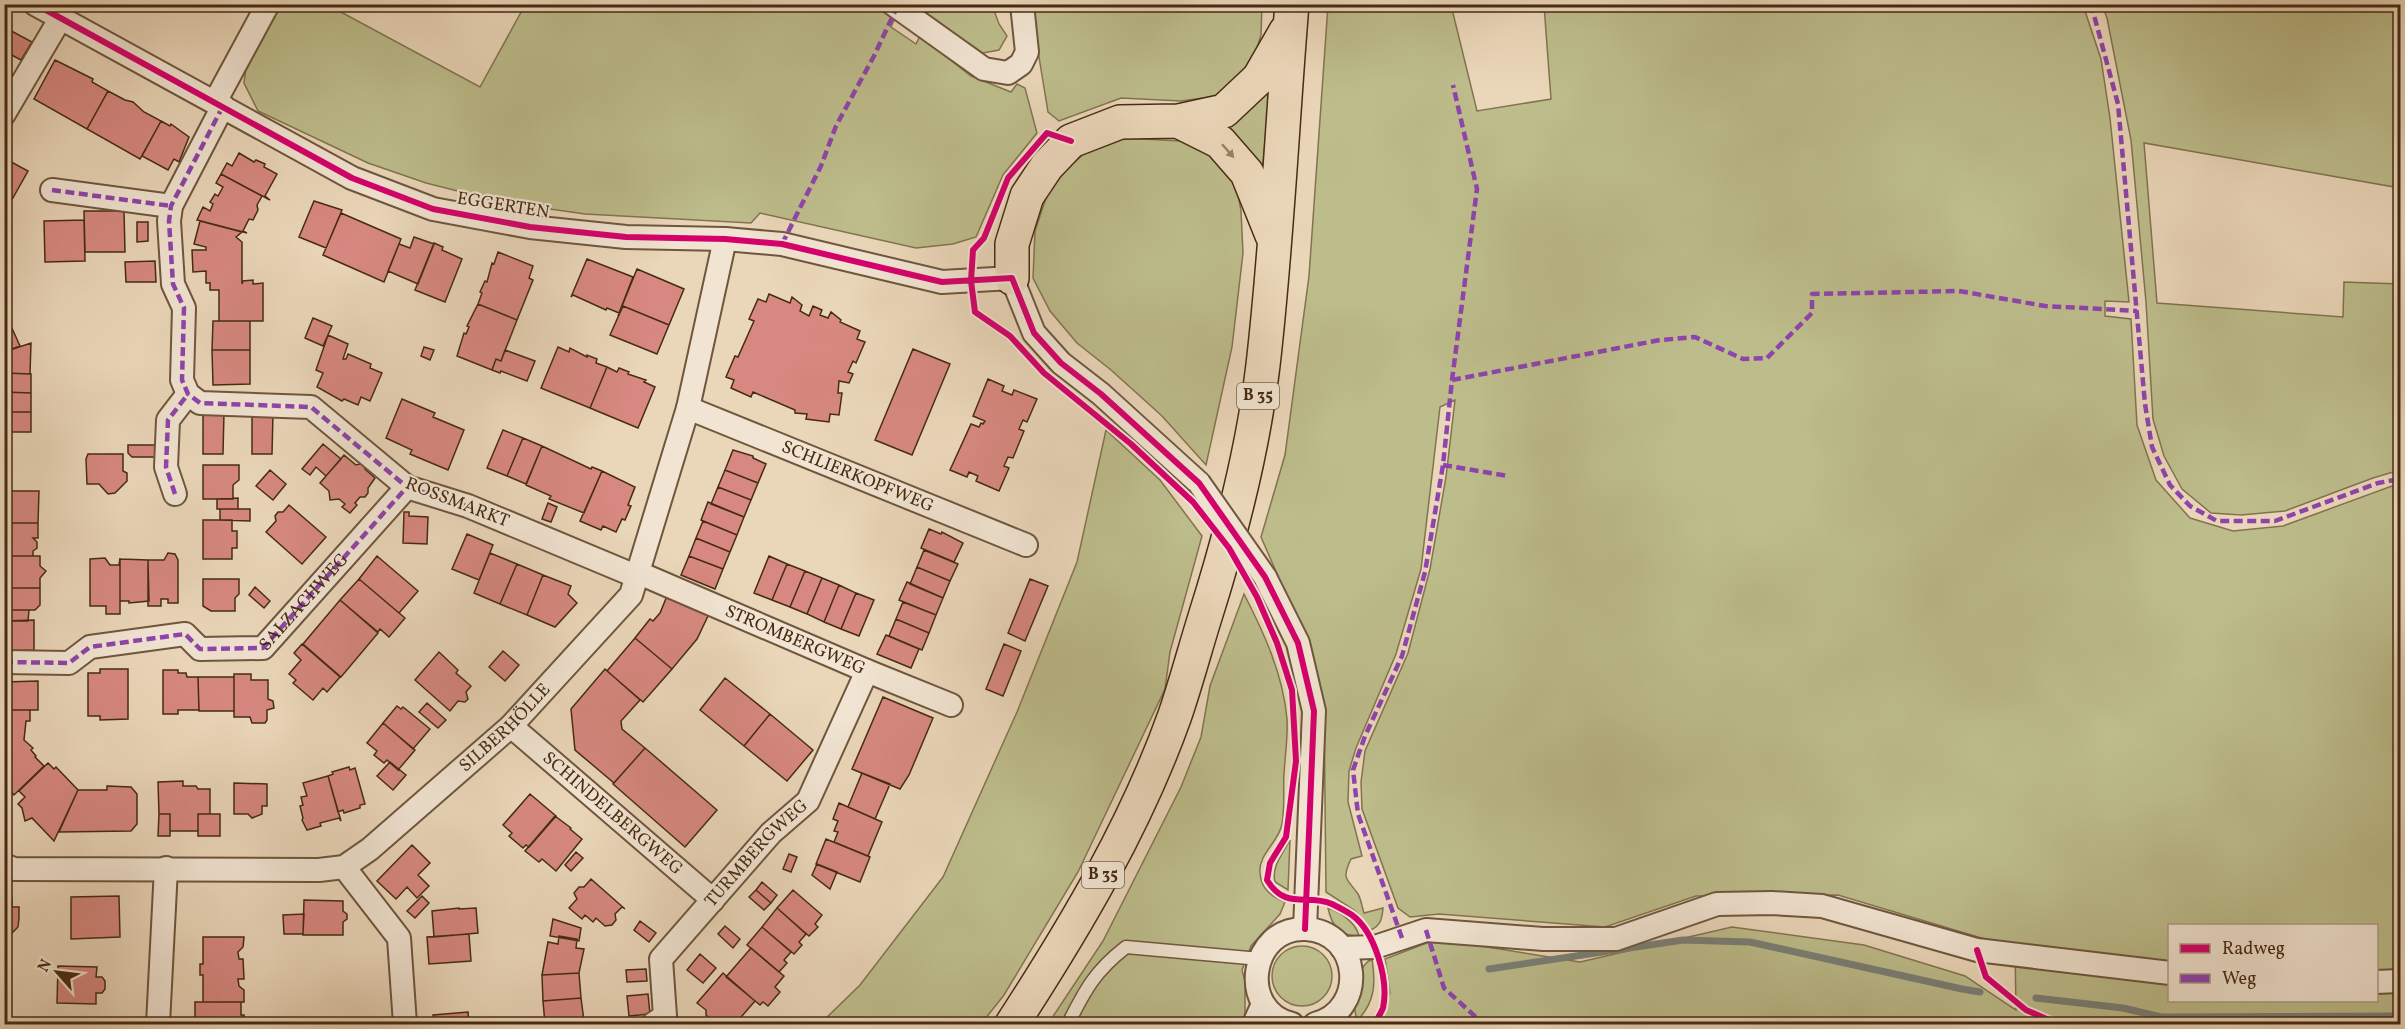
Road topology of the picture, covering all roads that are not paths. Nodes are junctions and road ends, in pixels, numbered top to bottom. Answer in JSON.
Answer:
{"nodes":[{"id":1,"x":35,"y":4,"type":"edge"},
{"id":2,"x":268,"y":4,"type":"edge"},
{"id":3,"x":893,"y":4,"type":"edge"},
{"id":4,"x":1022,"y":4,"type":"edge"},
{"id":5,"x":1291,"y":14,"type":"edge"},
{"id":6,"x":60,"y":19,"type":"junction"},
{"id":7,"x":219,"y":104,"type":"junction"},
{"id":8,"x":4,"y":114,"type":"edge"},
{"id":9,"x":1178,"y":121,"type":"junction"},
{"id":10,"x":52,"y":190,"type":"dead end"},
{"id":11,"x":171,"y":206,"type":"junction"},
{"id":12,"x":725,"y":239,"type":"junction"},
{"id":13,"x":1274,"y":241,"type":"junction"},
{"id":14,"x":1012,"y":278,"type":"junction"},
{"id":15,"x":188,"y":394,"type":"junction"},
{"id":16,"x":688,"y":408,"type":"junction"},
{"id":17,"x":407,"y":488,"type":"junction"},
{"id":18,"x":175,"y":494,"type":"dead end"},
{"id":19,"x":1026,"y":545,"type":"dead end"},
{"id":20,"x":638,"y":575,"type":"junction"},
{"id":21,"x":4,"y":662,"type":"edge"},
{"id":22,"x":867,"y":671,"type":"junction"},
{"id":23,"x":951,"y":705,"type":"dead end"},
{"id":24,"x":511,"y":726,"type":"junction"},
{"id":25,"x":4,"y":865,"type":"edge"},
{"id":26,"x":344,"y":867,"type":"junction"},
{"id":27,"x":166,"y":868,"type":"junction"},
{"id":28,"x":712,"y":900,"type":"junction"},
{"id":29,"x":1305,"y":929,"type":"junction"},
{"id":30,"x":1375,"y":947,"type":"junction"},
{"id":31,"x":1342,"y":948,"type":"junction"},
{"id":32,"x":1260,"y":959,"type":"junction"},
{"id":33,"x":2168,"y":973,"type":"edge"},
{"id":34,"x":1352,"y":976,"type":"junction"},
{"id":35,"x":2400,"y":981,"type":"edge"},
{"id":36,"x":2378,"y":982,"type":"edge"},
{"id":37,"x":1258,"y":1014,"type":"edge"},
{"id":38,"x":1347,"y":1015,"type":"edge"},
{"id":39,"x":158,"y":1024,"type":"edge"},
{"id":40,"x":405,"y":1024,"type":"edge"},
{"id":41,"x":653,"y":1024,"type":"edge"},
{"id":42,"x":1012,"y":1024,"type":"edge"},
{"id":43,"x":1068,"y":1024,"type":"edge"},
{"id":44,"x":1287,"y":1024,"type":"edge"},
{"id":45,"x":1315,"y":1024,"type":"edge"}],
"edges":[{"from":1,"to":6,"type":"street","name":"EGGERTEN"},
{"from":2,"to":7,"type":"street"},
{"from":3,"to":4,"type":"street"},
{"from":5,"to":9,"type":"main road"},
{"from":5,"to":13,"type":"main road","number":"B 35"},
{"from":6,"to":7,"type":"street","name":"EGGERTEN"},
{"from":6,"to":8,"type":"street"},
{"from":7,"to":11,"type":"street"},
{"from":7,"to":12,"type":"street","name":"EGGERTEN"},
{"from":9,"to":13,"type":"main road","one_way":true},
{"from":9,"to":14,"type":"main road"},
{"from":10,"to":11,"type":"street"},
{"from":11,"to":15,"type":"street"},
{"from":12,"to":14,"type":"street","name":"EGGERTEN"},
{"from":12,"to":16,"type":"street","name":"SILBERHÖLLE"},
{"from":13,"to":42,"type":"main road","number":"B 35"},
{"from":14,"to":29,"type":"street","bridge":true},
{"from":15,"to":17,"type":"street","name":"ROSSMARKT"},
{"from":15,"to":18,"type":"street"},
{"from":16,"to":19,"type":"street","name":"SCHLIERKOPFWEG"},
{"from":16,"to":20,"type":"street","name":"SILBERHÖLLE"},
{"from":17,"to":20,"type":"street","name":"ROSSMARKT"},
{"from":17,"to":21,"type":"street","name":"SALZACHWEG"},
{"from":20,"to":22,"type":"street","name":"STROMBERGWEG"},
{"from":20,"to":24,"type":"street","name":"SILBERHÖLLE"},
{"from":22,"to":23,"type":"street","name":"STROMBERGWEG"},
{"from":22,"to":28,"type":"street","name":"TURMBERGWEG"},
{"from":24,"to":26,"type":"street","name":"SILBERHÖLLE"},
{"from":24,"to":28,"type":"street","name":"SCHINDELBERGWEG"},
{"from":25,"to":27,"type":"street","name":"SILBERHÖLLE"},
{"from":26,"to":27,"type":"street","name":"SILBERHÖLLE"},
{"from":26,"to":40,"type":"street"},
{"from":27,"to":39,"type":"street"},
{"from":28,"to":41,"type":"street","name":"TURMBERGWEG"},
{"from":29,"to":31,"type":"street"},
{"from":29,"to":32,"type":"street"},
{"from":30,"to":31,"type":"street"},
{"from":30,"to":33,"type":"street"},
{"from":30,"to":34,"type":"street"},
{"from":31,"to":34,"type":"street"},
{"from":32,"to":37,"type":"street"},
{"from":32,"to":43,"type":"lane"},
{"from":34,"to":38,"type":"street"},
{"from":35,"to":36,"type":"street"},
{"from":37,"to":44,"type":"street"},
{"from":38,"to":45,"type":"street"}]}
